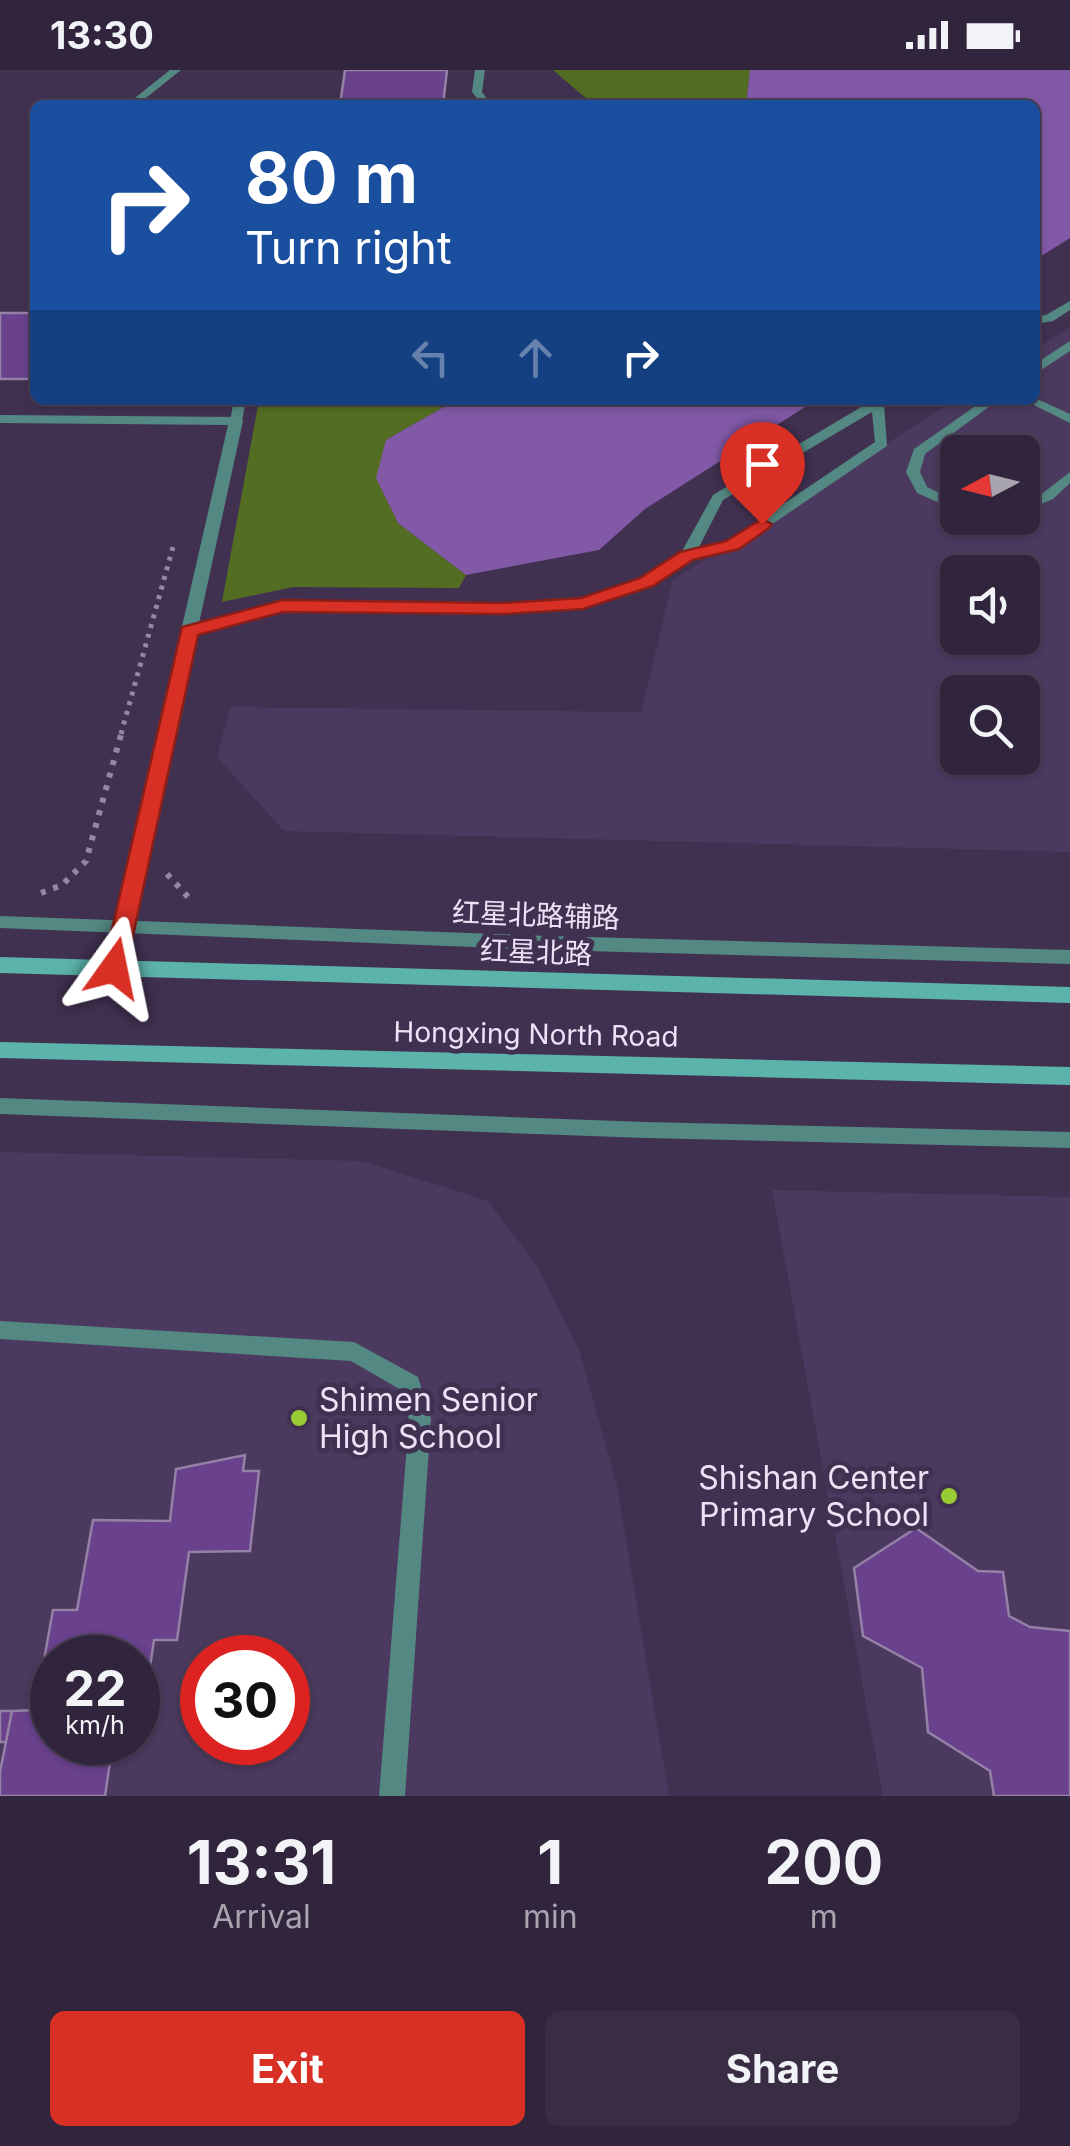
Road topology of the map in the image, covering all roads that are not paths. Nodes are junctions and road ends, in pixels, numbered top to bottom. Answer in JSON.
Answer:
{"nodes":[{"id":1,"x":176,"y":70,"type":"edge"},
{"id":2,"x":480,"y":70,"type":"edge"},
{"id":3,"x":137,"y":100,"type":"edge"},
{"id":4,"x":484,"y":100,"type":"edge"},
{"id":5,"x":1070,"y":305,"type":"edge"},
{"id":6,"x":1040,"y":319,"type":"edge"},
{"id":7,"x":1070,"y":345,"type":"edge"},
{"id":8,"x":1040,"y":366,"type":"edge"},
{"id":9,"x":239,"y":405,"type":"edge"},
{"id":10,"x":875,"y":405,"type":"edge"},
{"id":11,"x":880,"y":405,"type":"edge"},
{"id":12,"x":985,"y":405,"type":"edge"},
{"id":13,"x":1040,"y":405,"type":"edge"},
{"id":14,"x":0,"y":418,"type":"edge"},
{"id":15,"x":1070,"y":419,"type":"edge"},
{"id":16,"x":236,"y":421,"type":"junction"},
{"id":17,"x":943,"y":435,"type":"edge"},
{"id":18,"x":940,"y":437,"type":"edge"},
{"id":19,"x":1070,"y":476,"type":"edge"},
{"id":20,"x":940,"y":498,"type":"edge"},
{"id":21,"x":1040,"y":500,"type":"edge"},
{"id":22,"x":687,"y":556,"type":"junction"},
{"id":23,"x":189,"y":632,"type":"junction"},
{"id":24,"x":0,"y":922,"type":"edge"},
{"id":25,"x":124,"y":926,"type":"junction"},
{"id":26,"x":1070,"y":957,"type":"edge"},
{"id":27,"x":0,"y":965,"type":"edge"},
{"id":28,"x":114,"y":968,"type":"junction"},
{"id":29,"x":1070,"y":995,"type":"edge"},
{"id":30,"x":0,"y":1050,"type":"edge"},
{"id":31,"x":1070,"y":1076,"type":"edge"},
{"id":32,"x":0,"y":1106,"type":"edge"},
{"id":33,"x":1070,"y":1140,"type":"edge"},
{"id":34,"x":0,"y":1330,"type":"edge"},
{"id":35,"x":392,"y":1796,"type":"edge"}],
"edges":[{"from":1,"to":3,"type":"lane"},
{"from":2,"to":4,"type":"lane"},
{"from":5,"to":6,"type":"lane"},
{"from":7,"to":8,"type":"lane"},
{"from":9,"to":16,"type":"lane"},
{"from":10,"to":22,"type":"lane"},
{"from":11,"to":22,"type":"lane"},
{"from":12,"to":17,"type":"lane"},
{"from":13,"to":15,"type":"lane"},
{"from":14,"to":16,"type":"street"},
{"from":16,"to":23,"type":"street"},
{"from":18,"to":20,"type":"lane"},
{"from":19,"to":21,"type":"lane"},
{"from":22,"to":23,"type":"lane"},
{"from":23,"to":25,"type":"street"},
{"from":24,"to":25,"type":"lane","name":"红星北路辅路"},
{"from":25,"to":26,"type":"lane","name":"红星北路辅路"},
{"from":25,"to":28,"type":"street"},
{"from":27,"to":28,"type":"main road","name":"红星北路"},
{"from":28,"to":29,"type":"main road","name":"红星北路"},
{"from":30,"to":31,"type":"main road","name":"Hongxing North Road"},
{"from":32,"to":33,"type":"lane"},
{"from":34,"to":35,"type":"lane"}]}
